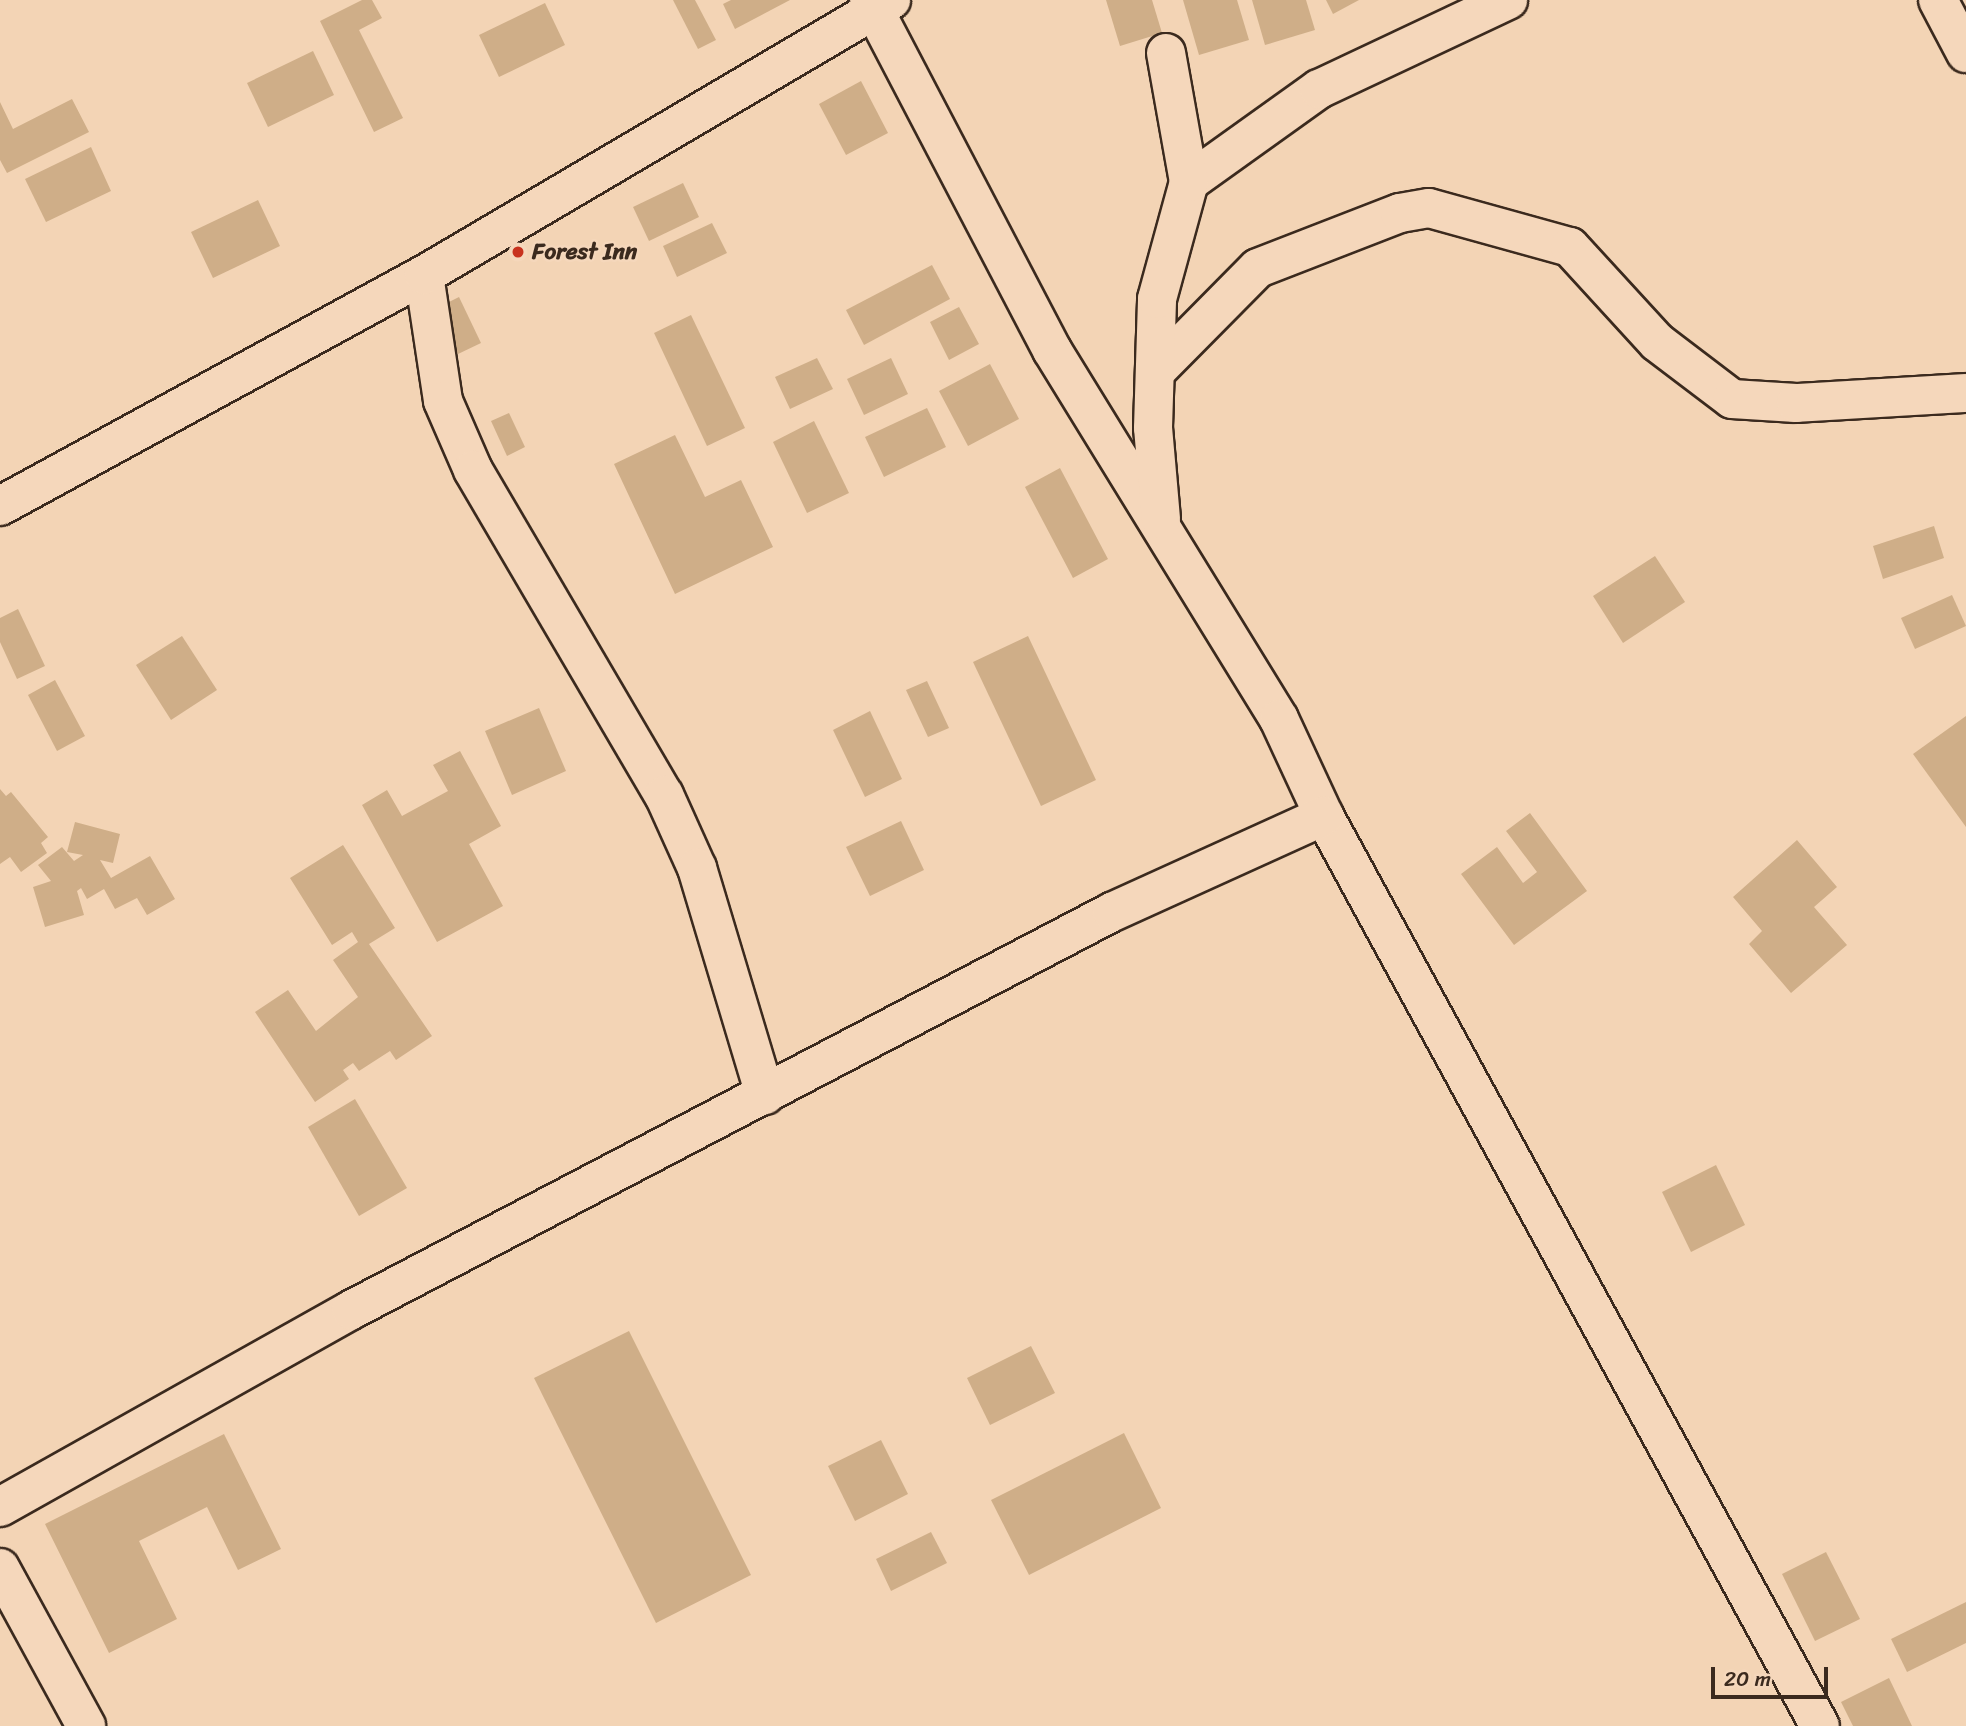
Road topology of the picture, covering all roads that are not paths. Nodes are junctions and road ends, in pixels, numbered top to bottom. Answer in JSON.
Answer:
{"nodes":[{"id":1,"x":1508,"y":0,"type":"edge"},
{"id":2,"x":1938,"y":0,"type":"edge"},
{"id":3,"x":878,"y":4,"type":"edge"},
{"id":4,"x":1166,"y":53,"type":"dead end"},
{"id":5,"x":1966,"y":53,"type":"edge"},
{"id":6,"x":1189,"y":182,"type":"junction"},
{"id":7,"x":424,"y":275,"type":"junction"},
{"id":8,"x":1155,"y":372,"type":"junction"},
{"id":9,"x":1966,"y":393,"type":"edge"},
{"id":10,"x":0,"y":506,"type":"edge"},
{"id":11,"x":1163,"y":531,"type":"junction"},
{"id":12,"x":1324,"y":816,"type":"junction"},
{"id":13,"x":765,"y":1095,"type":"junction"},
{"id":14,"x":0,"y":1507,"type":"edge"},
{"id":15,"x":0,"y":1568,"type":"edge"},
{"id":16,"x":86,"y":1726,"type":"edge"},
{"id":17,"x":1820,"y":1726,"type":"edge"}],
"edges":[{"from":1,"to":6,"type":"street"},
{"from":2,"to":5,"type":"street"},
{"from":3,"to":7,"type":"street"},
{"from":3,"to":11,"type":"street"},
{"from":4,"to":6,"type":"street"},
{"from":6,"to":8,"type":"street"},
{"from":7,"to":10,"type":"street"},
{"from":7,"to":13,"type":"street"},
{"from":8,"to":9,"type":"street"},
{"from":8,"to":11,"type":"street"},
{"from":11,"to":12,"type":"street"},
{"from":12,"to":13,"type":"street"},
{"from":12,"to":17,"type":"street"},
{"from":13,"to":14,"type":"street"},
{"from":15,"to":16,"type":"street"}]}
